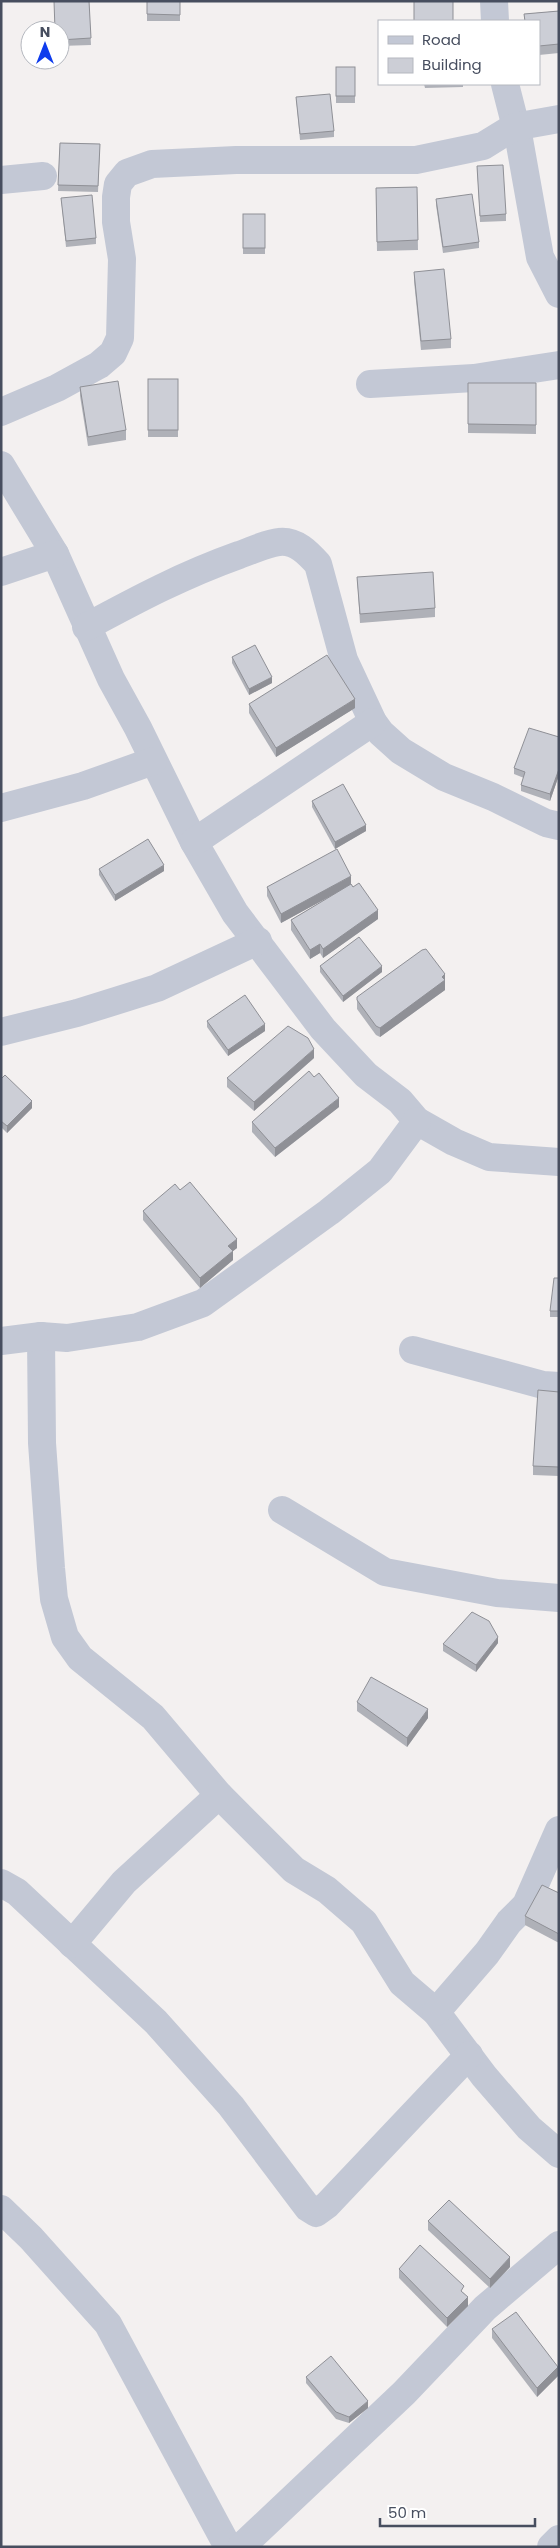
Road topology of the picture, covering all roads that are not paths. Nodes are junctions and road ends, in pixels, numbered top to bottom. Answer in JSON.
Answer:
{"nodes":[{"id":1,"x":494,"y":1,"type":"edge"},
{"id":2,"x":495,"y":20,"type":"edge"},
{"id":3,"x":505,"y":85,"type":"edge"},
{"id":4,"x":559,"y":119,"type":"edge"},
{"id":5,"x":514,"y":127,"type":"junction"},
{"id":6,"x":43,"y":176,"type":"dead end"},
{"id":7,"x":1,"y":180,"type":"edge"},
{"id":8,"x":559,"y":294,"type":"edge"},
{"id":9,"x":559,"y":365,"type":"edge"},
{"id":10,"x":370,"y":384,"type":"dead end"},
{"id":11,"x":1,"y":412,"type":"edge"},
{"id":12,"x":1,"y":465,"type":"edge"},
{"id":13,"x":55,"y":554,"type":"junction"},
{"id":14,"x":1,"y":572,"type":"edge"},
{"id":15,"x":86,"y":628,"type":"junction"},
{"id":16,"x":373,"y":722,"type":"junction"},
{"id":17,"x":153,"y":761,"type":"junction"},
{"id":18,"x":1,"y":808,"type":"edge"},
{"id":19,"x":559,"y":826,"type":"edge"},
{"id":20,"x":194,"y":842,"type":"junction"},
{"id":21,"x":258,"y":941,"type":"junction"},
{"id":22,"x":1,"y":1032,"type":"edge"},
{"id":23,"x":417,"y":1121,"type":"junction"},
{"id":24,"x":559,"y":1162,"type":"edge"},
{"id":25,"x":41,"y":1336,"type":"junction"},
{"id":26,"x":1,"y":1342,"type":"edge"},
{"id":27,"x":413,"y":1350,"type":"dead end"},
{"id":28,"x":559,"y":1386,"type":"edge"},
{"id":29,"x":282,"y":1510,"type":"dead end"},
{"id":30,"x":559,"y":1598,"type":"edge"},
{"id":31,"x":219,"y":1795,"type":"junction"},
{"id":32,"x":559,"y":1830,"type":"edge"},
{"id":33,"x":1,"y":1883,"type":"edge"},
{"id":34,"x":72,"y":1944,"type":"junction"},
{"id":35,"x":436,"y":2012,"type":"junction"},
{"id":36,"x":469,"y":2055,"type":"junction"},
{"id":37,"x":559,"y":2154,"type":"edge"},
{"id":38,"x":1,"y":2209,"type":"edge"},
{"id":39,"x":559,"y":2245,"type":"edge"},
{"id":40,"x":559,"y":2539,"type":"edge"},
{"id":41,"x":228,"y":2547,"type":"edge"},
{"id":42,"x":241,"y":2547,"type":"edge"},
{"id":43,"x":551,"y":2547,"type":"edge"}],
"edges":[{"from":1,"to":2,"type":"street"},
{"from":3,"to":5,"type":"street"},
{"from":4,"to":5,"type":"street"},
{"from":5,"to":8,"type":"street"},
{"from":5,"to":11,"type":"street"},
{"from":6,"to":7,"type":"street"},
{"from":9,"to":10,"type":"street"},
{"from":12,"to":13,"type":"street"},
{"from":13,"to":14,"type":"street"},
{"from":13,"to":15,"type":"street"},
{"from":15,"to":16,"type":"street"},
{"from":15,"to":17,"type":"street"},
{"from":16,"to":19,"type":"street"},
{"from":16,"to":20,"type":"street"},
{"from":17,"to":18,"type":"street"},
{"from":17,"to":20,"type":"street"},
{"from":20,"to":21,"type":"street"},
{"from":21,"to":22,"type":"street"},
{"from":21,"to":23,"type":"street"},
{"from":23,"to":24,"type":"street"},
{"from":23,"to":25,"type":"street"},
{"from":25,"to":26,"type":"street"},
{"from":25,"to":31,"type":"street"},
{"from":27,"to":28,"type":"street"},
{"from":29,"to":30,"type":"street"},
{"from":31,"to":34,"type":"street"},
{"from":31,"to":35,"type":"street"},
{"from":32,"to":35,"type":"street"},
{"from":33,"to":34,"type":"street"},
{"from":34,"to":36,"type":"street"},
{"from":35,"to":36,"type":"street"},
{"from":36,"to":37,"type":"street"},
{"from":38,"to":41,"type":"street"},
{"from":39,"to":42,"type":"street"},
{"from":40,"to":43,"type":"street"}]}
